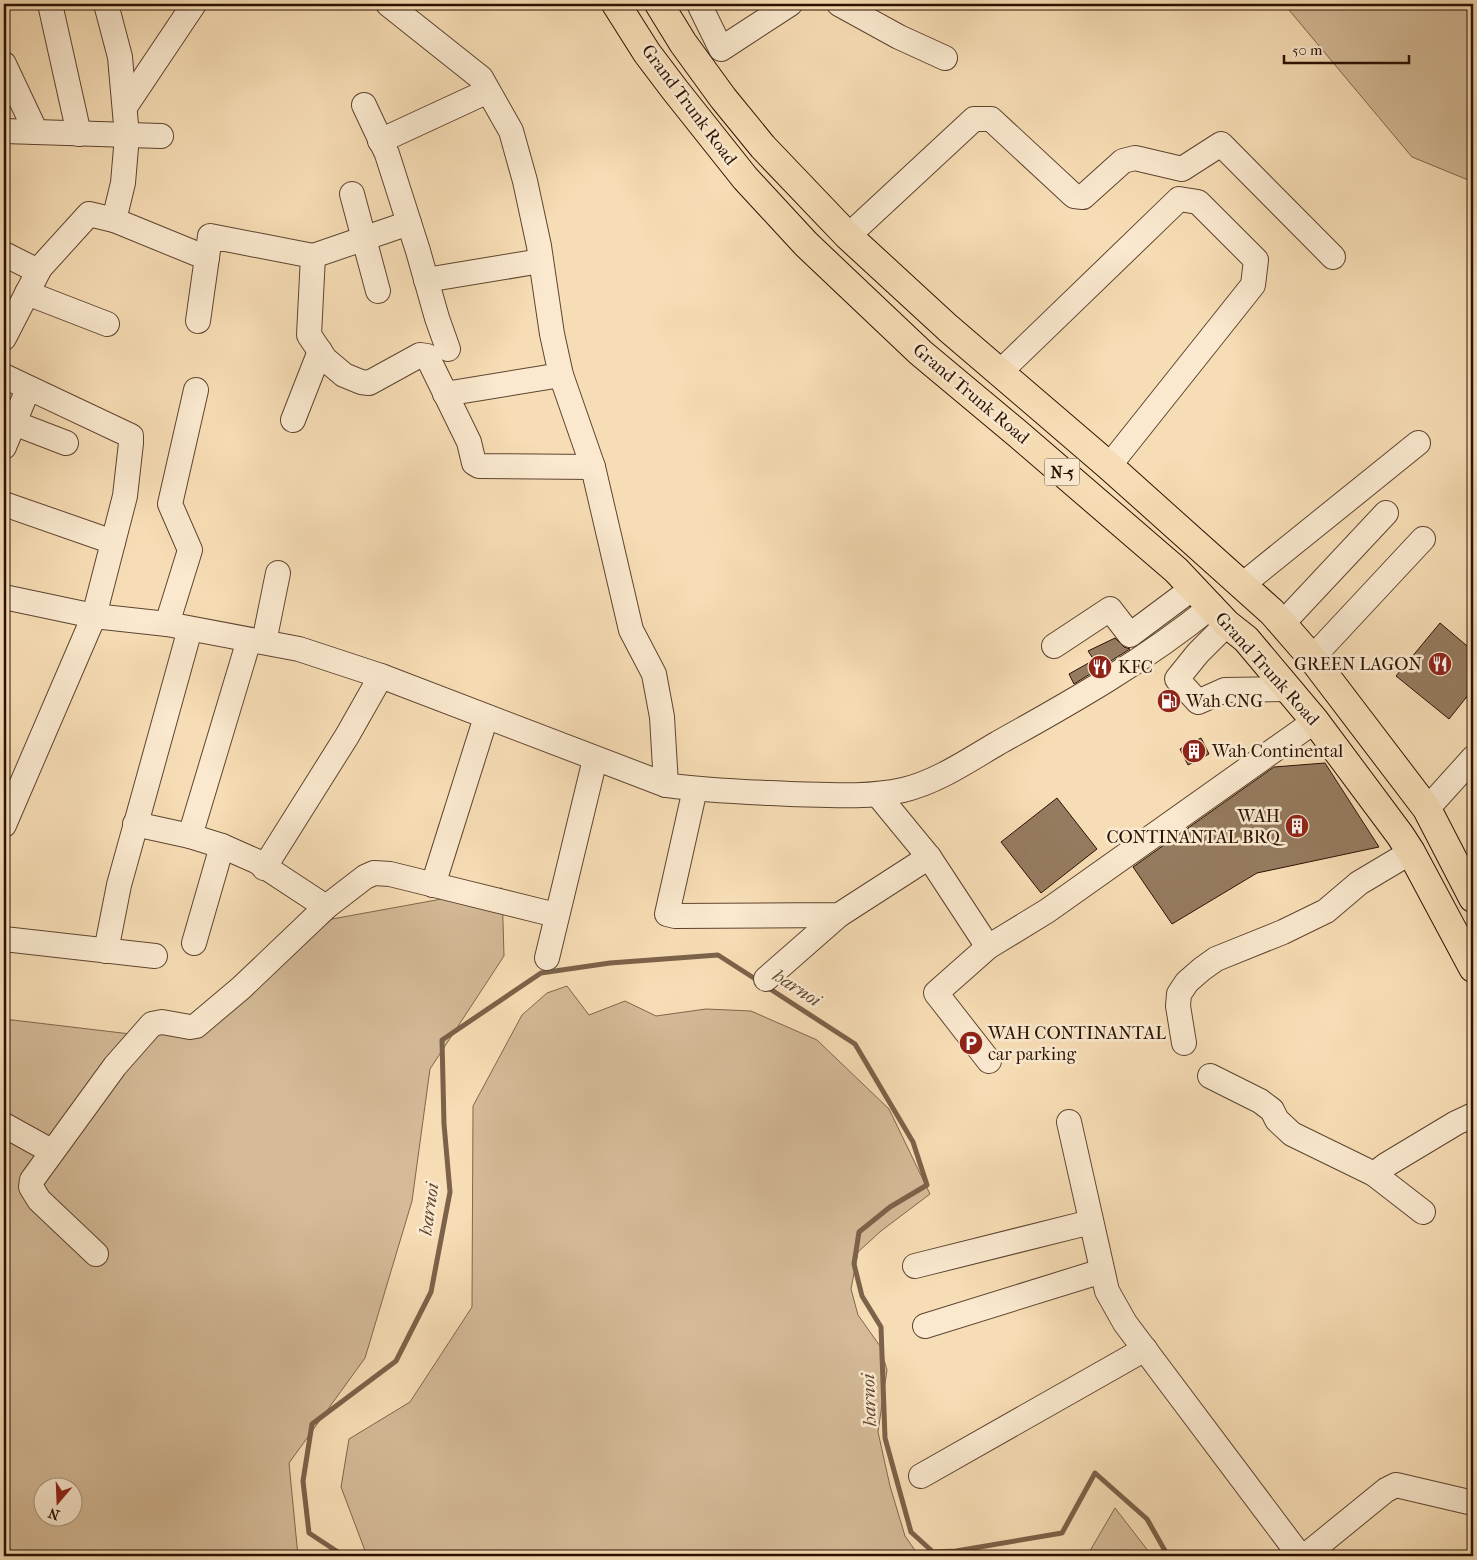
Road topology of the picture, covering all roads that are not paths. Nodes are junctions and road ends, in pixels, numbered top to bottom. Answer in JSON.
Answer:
{"nodes":[{"id":1,"x":50,"y":4,"type":"edge"},
{"id":2,"x":106,"y":4,"type":"edge"},
{"id":3,"x":194,"y":4,"type":"edge"},
{"id":4,"x":388,"y":4,"type":"edge"},
{"id":5,"x":616,"y":4,"type":"edge"},
{"id":6,"x":659,"y":4,"type":"edge"},
{"id":7,"x":699,"y":4,"type":"edge"},
{"id":8,"x":790,"y":4,"type":"edge"},
{"id":9,"x":840,"y":4,"type":"edge"},
{"id":10,"x":945,"y":58,"type":"dead end"},
{"id":11,"x":4,"y":64,"type":"edge"},
{"id":12,"x":488,"y":91,"type":"junction"},
{"id":13,"x":364,"y":105,"type":"dead end"},
{"id":14,"x":125,"y":107,"type":"junction"},
{"id":15,"x":4,"y":131,"type":"edge"},
{"id":16,"x":36,"y":132,"type":"junction"},
{"id":17,"x":79,"y":134,"type":"junction"},
{"id":18,"x":127,"y":136,"type":"junction"},
{"id":19,"x":161,"y":136,"type":"dead end"},
{"id":20,"x":380,"y":141,"type":"junction"},
{"id":21,"x":352,"y":194,"type":"dead end"},
{"id":22,"x":114,"y":220,"type":"junction"},
{"id":23,"x":409,"y":223,"type":"junction"},
{"id":24,"x":848,"y":236,"type":"junction"},
{"id":25,"x":363,"y":239,"type":"junction"},
{"id":26,"x":4,"y":254,"type":"edge"},
{"id":27,"x":313,"y":256,"type":"junction"},
{"id":28,"x":1333,"y":257,"type":"dead end"},
{"id":29,"x":207,"y":258,"type":"junction"},
{"id":30,"x":541,"y":261,"type":"junction"},
{"id":31,"x":38,"y":271,"type":"junction"},
{"id":32,"x":426,"y":280,"type":"junction"},
{"id":33,"x":378,"y":291,"type":"dead end"},
{"id":34,"x":27,"y":292,"type":"junction"},
{"id":35,"x":198,"y":321,"type":"dead end"},
{"id":36,"x":107,"y":324,"type":"dead end"},
{"id":37,"x":4,"y":338,"type":"edge"},
{"id":38,"x":448,"y":349,"type":"dead end"},
{"id":39,"x":320,"y":351,"type":"junction"},
{"id":40,"x":1000,"y":372,"type":"junction"},
{"id":41,"x":561,"y":375,"type":"junction"},
{"id":42,"x":4,"y":376,"type":"edge"},
{"id":43,"x":28,"y":389,"type":"junction"},
{"id":44,"x":196,"y":390,"type":"dead end"},
{"id":45,"x":445,"y":394,"type":"junction"},
{"id":46,"x":293,"y":420,"type":"dead end"},
{"id":47,"x":14,"y":423,"type":"junction"},
{"id":48,"x":66,"y":443,"type":"dead end"},
{"id":49,"x":1418,"y":443,"type":"dead end"},
{"id":50,"x":4,"y":447,"type":"edge"},
{"id":51,"x":1109,"y":466,"type":"junction"},
{"id":52,"x":593,"y":467,"type":"junction"},
{"id":53,"x":4,"y":504,"type":"edge"},
{"id":54,"x":1386,"y":513,"type":"dead end"},
{"id":55,"x":1423,"y":539,"type":"dead end"},
{"id":56,"x":113,"y":542,"type":"junction"},
{"id":57,"x":278,"y":573,"type":"dead end"},
{"id":58,"x":1242,"y":585,"type":"junction"},
{"id":59,"x":4,"y":597,"type":"edge"},
{"id":60,"x":1220,"y":614,"type":"junction"},
{"id":61,"x":94,"y":616,"type":"junction"},
{"id":62,"x":1277,"y":618,"type":"junction"},
{"id":63,"x":167,"y":624,"type":"junction"},
{"id":64,"x":190,"y":629,"type":"junction"},
{"id":65,"x":256,"y":641,"type":"junction"},
{"id":66,"x":1054,"y":646,"type":"dead end"},
{"id":67,"x":1312,"y":658,"type":"junction"},
{"id":68,"x":382,"y":676,"type":"junction"},
{"id":69,"x":1288,"y":688,"type":"junction"},
{"id":70,"x":486,"y":717,"type":"junction"},
{"id":71,"x":1315,"y":721,"type":"junction"},
{"id":72,"x":1473,"y":758,"type":"edge"},
{"id":73,"x":595,"y":759,"type":"junction"},
{"id":74,"x":666,"y":785,"type":"junction"},
{"id":75,"x":695,"y":789,"type":"junction"},
{"id":76,"x":878,"y":795,"type":"junction"},
{"id":77,"x":1427,"y":809,"type":"junction"},
{"id":78,"x":135,"y":824,"type":"junction"},
{"id":79,"x":4,"y":825,"type":"edge"},
{"id":80,"x":190,"y":836,"type":"junction"},
{"id":81,"x":222,"y":846,"type":"junction"},
{"id":82,"x":1411,"y":852,"type":"junction"},
{"id":83,"x":929,"y":857,"type":"junction"},
{"id":84,"x":264,"y":868,"type":"junction"},
{"id":85,"x":433,"y":885,"type":"junction"},
{"id":86,"x":1473,"y":898,"type":"edge"},
{"id":87,"x":326,"y":907,"type":"junction"},
{"id":88,"x":556,"y":915,"type":"junction"},
{"id":89,"x":839,"y":915,"type":"junction"},
{"id":90,"x":4,"y":940,"type":"edge"},
{"id":91,"x":194,"y":943,"type":"dead end"},
{"id":92,"x":988,"y":947,"type":"junction"},
{"id":93,"x":106,"y":951,"type":"junction"},
{"id":94,"x":156,"y":956,"type":"dead end"},
{"id":95,"x":547,"y":958,"type":"dead end"},
{"id":96,"x":1473,"y":968,"type":"edge"},
{"id":97,"x":766,"y":979,"type":"dead end"},
{"id":98,"x":1184,"y":1043,"type":"dead end"},
{"id":99,"x":989,"y":1061,"type":"dead end"},
{"id":100,"x":1210,"y":1076,"type":"dead end"},
{"id":101,"x":1473,"y":1115,"type":"edge"},
{"id":102,"x":1070,"y":1122,"type":"dead end"},
{"id":103,"x":4,"y":1125,"type":"edge"},
{"id":104,"x":51,"y":1152,"type":"junction"},
{"id":105,"x":1374,"y":1174,"type":"junction"},
{"id":106,"x":1423,"y":1212,"type":"dead end"},
{"id":107,"x":1091,"y":1222,"type":"junction"},
{"id":108,"x":96,"y":1254,"type":"dead end"},
{"id":109,"x":915,"y":1266,"type":"dead end"},
{"id":110,"x":1102,"y":1271,"type":"junction"},
{"id":111,"x":925,"y":1326,"type":"dead end"},
{"id":112,"x":1145,"y":1349,"type":"junction"},
{"id":113,"x":921,"y":1476,"type":"dead end"},
{"id":114,"x":1473,"y":1503,"type":"edge"},
{"id":115,"x":1300,"y":1556,"type":"edge"},
{"id":116,"x":1305,"y":1556,"type":"edge"}],
"edges":[{"from":1,"to":17,"type":"street"},
{"from":2,"to":14,"type":"street"},
{"from":3,"to":14,"type":"street"},
{"from":4,"to":12,"type":"street"},
{"from":5,"to":60,"type":"highway","name":"Grand Trunk Road","number":"N-5"},
{"from":6,"to":24,"type":"highway","name":"Grand Trunk Road","number":"N-5"},
{"from":7,"to":8,"type":"street"},
{"from":9,"to":10,"type":"street"},
{"from":11,"to":16,"type":"street"},
{"from":12,"to":20,"type":"street"},
{"from":12,"to":30,"type":"street"},
{"from":13,"to":20,"type":"street"},
{"from":14,"to":18,"type":"street"},
{"from":15,"to":16,"type":"street"},
{"from":16,"to":17,"type":"street"},
{"from":17,"to":18,"type":"street"},
{"from":18,"to":19,"type":"street"},
{"from":18,"to":22,"type":"street"},
{"from":20,"to":23,"type":"street"},
{"from":21,"to":25,"type":"street"},
{"from":22,"to":29,"type":"street"},
{"from":22,"to":31,"type":"street"},
{"from":23,"to":25,"type":"street"},
{"from":23,"to":32,"type":"street"},
{"from":24,"to":28,"type":"street"},
{"from":24,"to":40,"type":"highway","name":"Grand Trunk Road","number":"N-5"},
{"from":25,"to":27,"type":"street"},
{"from":25,"to":33,"type":"street"},
{"from":26,"to":31,"type":"street"},
{"from":27,"to":29,"type":"street"},
{"from":27,"to":39,"type":"street"},
{"from":29,"to":35,"type":"street"},
{"from":30,"to":32,"type":"street"},
{"from":30,"to":41,"type":"street"},
{"from":31,"to":34,"type":"street"},
{"from":32,"to":38,"type":"street"},
{"from":34,"to":36,"type":"street"},
{"from":34,"to":37,"type":"street"},
{"from":39,"to":45,"type":"street"},
{"from":39,"to":46,"type":"street"},
{"from":40,"to":51,"type":"highway","name":"Grand Trunk Road","number":"N-5"},
{"from":40,"to":51,"type":"street"},
{"from":41,"to":45,"type":"street"},
{"from":41,"to":52,"type":"street"},
{"from":42,"to":43,"type":"street"},
{"from":43,"to":47,"type":"street"},
{"from":43,"to":56,"type":"street"},
{"from":44,"to":63,"type":"street"},
{"from":45,"to":52,"type":"street"},
{"from":47,"to":48,"type":"street"},
{"from":47,"to":50,"type":"street"},
{"from":49,"to":58,"type":"street"},
{"from":51,"to":58,"type":"highway","name":"Grand Trunk Road","number":"N-5"},
{"from":52,"to":74,"type":"street"},
{"from":53,"to":56,"type":"street"},
{"from":54,"to":62,"type":"street"},
{"from":55,"to":67,"type":"street"},
{"from":56,"to":61,"type":"street"},
{"from":57,"to":65,"type":"street"},
{"from":58,"to":62,"type":"highway","name":"Grand Trunk Road","number":"N-5"},
{"from":59,"to":61,"type":"street"},
{"from":60,"to":62,"type":"highway"},
{"from":60,"to":66,"type":"street"},
{"from":60,"to":69,"type":"highway","name":"Grand Trunk Road","number":"N-5"},
{"from":60,"to":69,"type":"street"},
{"from":60,"to":76,"type":"street"},
{"from":61,"to":63,"type":"street"},
{"from":61,"to":79,"type":"street"},
{"from":62,"to":67,"type":"highway","name":"Grand Trunk Road","number":"N-5"},
{"from":63,"to":64,"type":"street"},
{"from":64,"to":65,"type":"street"},
{"from":64,"to":78,"type":"street"},
{"from":65,"to":68,"type":"street"},
{"from":65,"to":80,"type":"street"},
{"from":67,"to":77,"type":"highway","name":"Grand Trunk Road","number":"N-5"},
{"from":68,"to":70,"type":"street"},
{"from":68,"to":84,"type":"street"},
{"from":69,"to":71,"type":"highway","name":"Grand Trunk Road","number":"N-5"},
{"from":70,"to":73,"type":"street"},
{"from":70,"to":85,"type":"street"},
{"from":71,"to":82,"type":"highway","name":"Grand Trunk Road","number":"N-5"},
{"from":71,"to":92,"type":"street"},
{"from":72,"to":77,"type":"street"},
{"from":73,"to":74,"type":"street"},
{"from":73,"to":88,"type":"street"},
{"from":74,"to":75,"type":"street"},
{"from":75,"to":76,"type":"street"},
{"from":75,"to":89,"type":"street"},
{"from":76,"to":83,"type":"street"},
{"from":77,"to":86,"type":"highway","name":"Grand Trunk Road","number":"N-5"},
{"from":78,"to":80,"type":"street"},
{"from":78,"to":93,"type":"street"},
{"from":80,"to":81,"type":"street"},
{"from":81,"to":84,"type":"street"},
{"from":81,"to":91,"type":"street"},
{"from":82,"to":96,"type":"highway","name":"Grand Trunk Road","number":"N-5"},
{"from":82,"to":98,"type":"street"},
{"from":83,"to":89,"type":"street"},
{"from":83,"to":92,"type":"street"},
{"from":84,"to":87,"type":"street"},
{"from":85,"to":87,"type":"street"},
{"from":85,"to":88,"type":"street"},
{"from":87,"to":104,"type":"street"},
{"from":88,"to":95,"type":"street"},
{"from":89,"to":97,"type":"street"},
{"from":90,"to":93,"type":"street"},
{"from":92,"to":99,"type":"street"},
{"from":93,"to":94,"type":"street"},
{"from":100,"to":105,"type":"street"},
{"from":101,"to":105,"type":"street"},
{"from":102,"to":107,"type":"street"},
{"from":103,"to":104,"type":"street"},
{"from":104,"to":108,"type":"street"},
{"from":105,"to":106,"type":"street"},
{"from":107,"to":109,"type":"street"},
{"from":107,"to":110,"type":"street"},
{"from":110,"to":111,"type":"street"},
{"from":110,"to":112,"type":"street"},
{"from":112,"to":113,"type":"street"},
{"from":112,"to":115,"type":"street"},
{"from":114,"to":116,"type":"street"}]}
